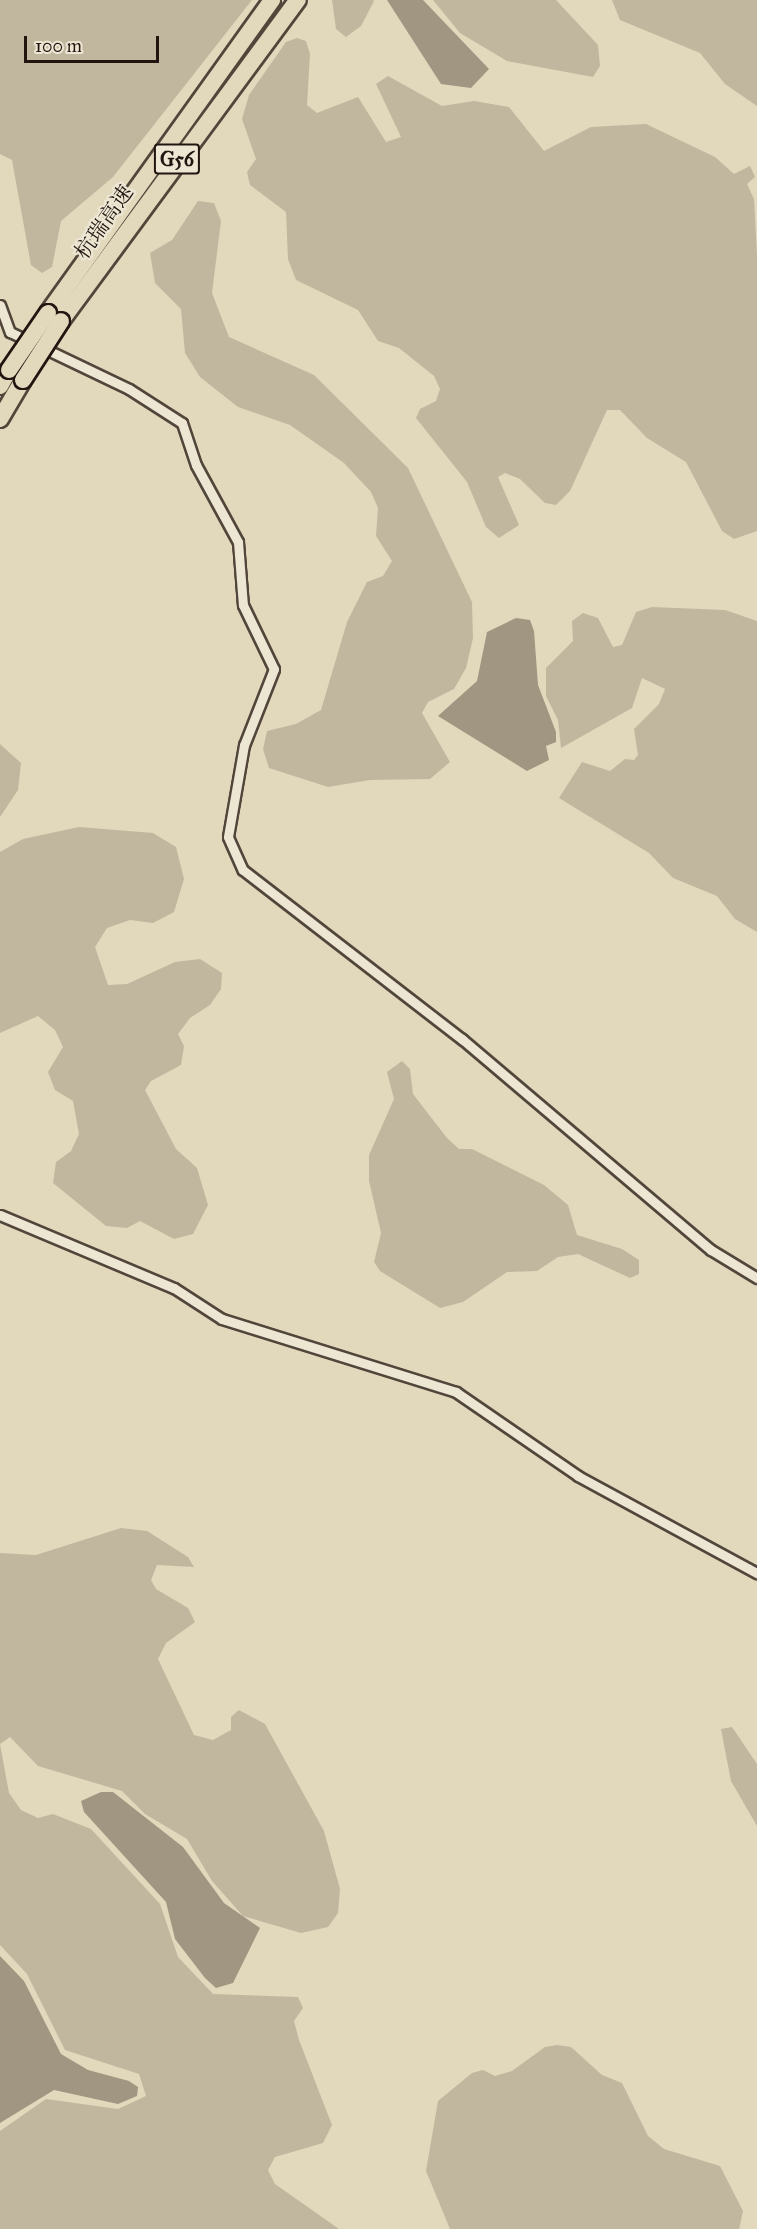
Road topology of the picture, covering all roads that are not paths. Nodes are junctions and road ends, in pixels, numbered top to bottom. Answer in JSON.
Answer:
{"nodes":[{"id":1,"x":272,"y":0,"type":"edge"},
{"id":2,"x":298,"y":0,"type":"edge"},
{"id":3,"x":0,"y":305,"type":"edge"},
{"id":4,"x":54,"y":317,"type":"junction"},
{"id":5,"x":16,"y":375,"type":"junction"},
{"id":6,"x":0,"y":386,"type":"edge"},
{"id":7,"x":0,"y":418,"type":"edge"},
{"id":8,"x":0,"y":1215,"type":"edge"},
{"id":9,"x":757,"y":1278,"type":"edge"},
{"id":10,"x":757,"y":1573,"type":"edge"}],
"edges":[{"from":1,"to":4,"type":"highway","name":"杭瑞高速","number":"G56"},
{"from":2,"to":4,"type":"highway","name":"杭瑞高速","number":"G56"},
{"from":3,"to":9,"type":"street"},
{"from":4,"to":5,"type":"highway","name":"杭瑞高速","number":"G56","bridge":true},
{"from":5,"to":6,"type":"highway","name":"杭瑞高速","number":"G56"},
{"from":5,"to":7,"type":"highway","name":"杭瑞高速","number":"G56"},
{"from":8,"to":10,"type":"street"}]}
